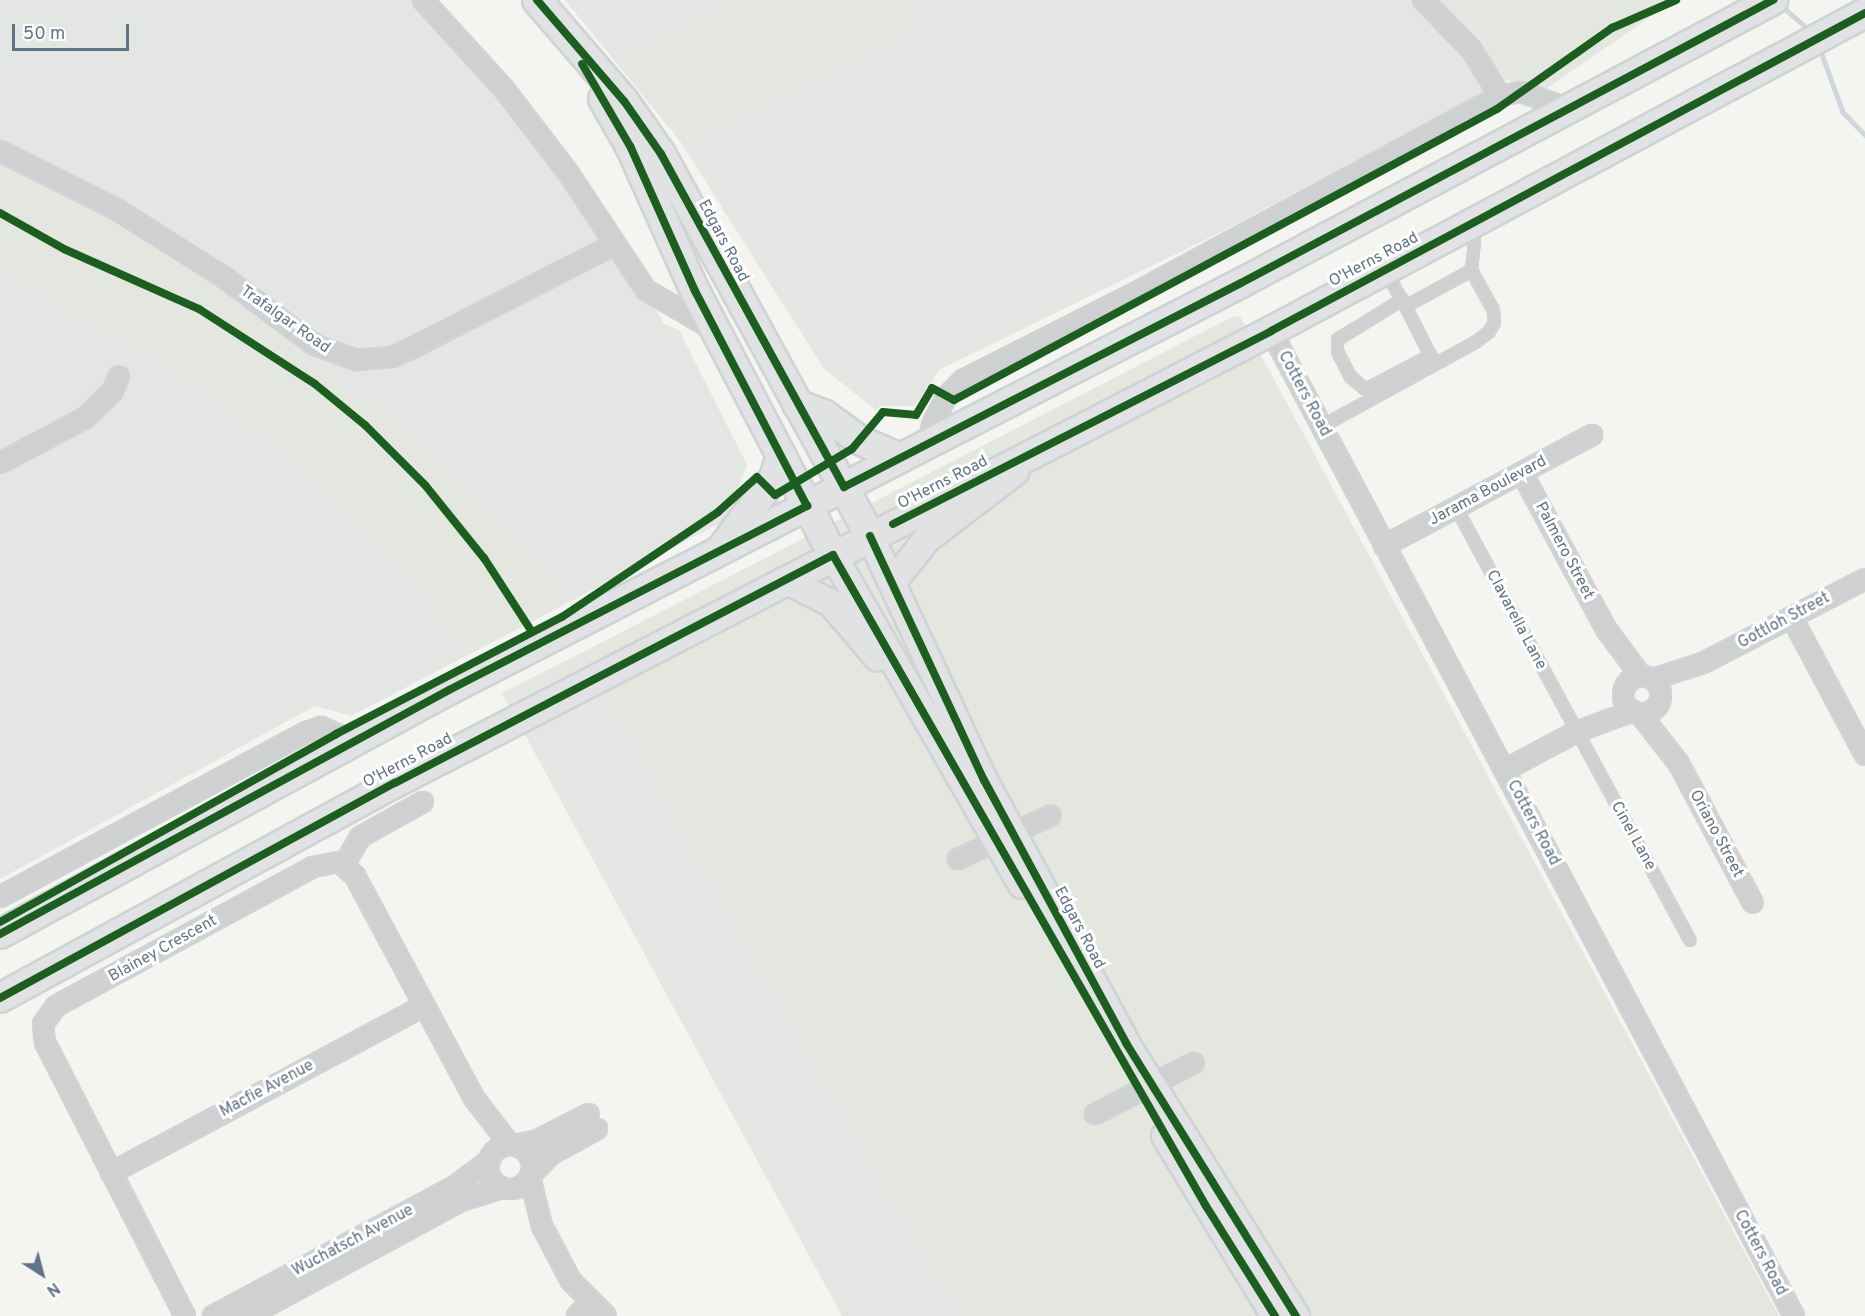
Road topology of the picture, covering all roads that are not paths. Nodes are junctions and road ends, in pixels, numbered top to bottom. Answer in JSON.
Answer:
{"nodes":[{"id":1,"x":423,"y":0,"type":"edge"},
{"id":2,"x":537,"y":0,"type":"edge"},
{"id":3,"x":1423,"y":0,"type":"edge"},
{"id":4,"x":1773,"y":0,"type":"edge"},
{"id":5,"x":1865,"y":14,"type":"edge"},
{"id":6,"x":557,"y":22,"type":"junction"},
{"id":7,"x":1500,"y":96,"type":"junction"},
{"id":8,"x":1570,"y":109,"type":"junction"},
{"id":9,"x":0,"y":151,"type":"edge"},
{"id":10,"x":1469,"y":225,"type":"junction"},
{"id":11,"x":615,"y":244,"type":"junction"},
{"id":12,"x":1385,"y":270,"type":"junction"},
{"id":13,"x":1471,"y":270,"type":"junction"},
{"id":14,"x":1404,"y":303,"type":"junction"},
{"id":15,"x":1271,"y":331,"type":"junction"},
{"id":16,"x":717,"y":332,"type":"junction"},
{"id":17,"x":1432,"y":359,"type":"junction"},
{"id":18,"x":119,"y":376,"type":"dead end"},
{"id":19,"x":796,"y":404,"type":"junction"},
{"id":20,"x":1321,"y":426,"type":"junction"},
{"id":21,"x":1592,"y":435,"type":"dead end"},
{"id":22,"x":1059,"y":439,"type":"junction"},
{"id":23,"x":929,"y":443,"type":"junction"},
{"id":24,"x":781,"y":455,"type":"junction"},
{"id":25,"x":900,"y":458,"type":"junction"},
{"id":26,"x":0,"y":463,"type":"edge"},
{"id":27,"x":1522,"y":473,"type":"junction"},
{"id":28,"x":844,"y":487,"type":"junction"},
{"id":29,"x":807,"y":506,"type":"junction"},
{"id":30,"x":1456,"y":508,"type":"junction"},
{"id":31,"x":870,"y":536,"type":"junction"},
{"id":32,"x":1384,"y":546,"type":"junction"},
{"id":33,"x":719,"y":552,"type":"junction"},
{"id":34,"x":832,"y":555,"type":"junction"},
{"id":35,"x":1865,"y":579,"type":"edge"},
{"id":36,"x":784,"y":580,"type":"junction"},
{"id":37,"x":892,"y":583,"type":"junction"},
{"id":38,"x":1792,"y":618,"type":"junction"},
{"id":39,"x":1606,"y":629,"type":"junction"},
{"id":40,"x":1654,"y":688,"type":"junction"},
{"id":41,"x":915,"y":698,"type":"junction"},
{"id":42,"x":1630,"y":702,"type":"junction"},
{"id":43,"x":1576,"y":732,"type":"junction"},
{"id":44,"x":353,"y":741,"type":"junction"},
{"id":45,"x":1865,"y":755,"type":"edge"},
{"id":46,"x":1679,"y":764,"type":"junction"},
{"id":47,"x":1505,"y":770,"type":"junction"},
{"id":48,"x":423,"y":802,"type":"dead end"},
{"id":49,"x":1050,"y":816,"type":"dead end"},
{"id":50,"x":1005,"y":837,"type":"junction"},
{"id":51,"x":958,"y":859,"type":"dead end"},
{"id":52,"x":344,"y":865,"type":"junction"},
{"id":53,"x":0,"y":897,"type":"edge"},
{"id":54,"x":1752,"y":903,"type":"dead end"},
{"id":55,"x":0,"y":934,"type":"edge"},
{"id":56,"x":1689,"y":940,"type":"dead end"},
{"id":57,"x":0,"y":998,"type":"edge"},
{"id":58,"x":424,"y":1005,"type":"junction"},
{"id":59,"x":1194,"y":1063,"type":"dead end"},
{"id":60,"x":1146,"y":1088,"type":"junction"},
{"id":61,"x":474,"y":1098,"type":"junction"},
{"id":62,"x":1095,"y":1114,"type":"dead end"},
{"id":63,"x":512,"y":1145,"type":"junction"},
{"id":64,"x":490,"y":1158,"type":"junction"},
{"id":65,"x":111,"y":1173,"type":"junction"},
{"id":66,"x":530,"y":1177,"type":"junction"},
{"id":67,"x":503,"y":1188,"type":"junction"},
{"id":68,"x":542,"y":1226,"type":"junction"},
{"id":69,"x":591,"y":1302,"type":"junction"},
{"id":70,"x":185,"y":1316,"type":"edge"},
{"id":71,"x":213,"y":1316,"type":"edge"},
{"id":72,"x":248,"y":1316,"type":"edge"},
{"id":73,"x":577,"y":1316,"type":"edge"},
{"id":74,"x":606,"y":1316,"type":"edge"},
{"id":75,"x":1275,"y":1316,"type":"edge"},
{"id":76,"x":1296,"y":1316,"type":"edge"},
{"id":77,"x":1794,"y":1316,"type":"edge"}],
"edges":[{"from":1,"to":11,"type":"street"},
{"from":2,"to":6,"type":"main road","name":"Edgars Road"},
{"from":3,"to":7,"type":"street"},
{"from":4,"to":8,"type":"main road"},
{"from":5,"to":10,"type":"main road","name":"O'Herns Road"},
{"from":6,"to":16,"type":"main road","name":"Edgars Road"},
{"from":6,"to":19,"type":"main road","name":"Edgars Road"},
{"from":7,"to":8,"type":"street"},
{"from":7,"to":23,"type":"street"},
{"from":8,"to":23,"type":"main road"},
{"from":9,"to":11,"type":"street","name":"Trafalgar Road"},
{"from":10,"to":12,"type":"main road","name":"O'Herns Road"},
{"from":10,"to":13,"type":"lane"},
{"from":11,"to":16,"type":"street"},
{"from":12,"to":14,"type":"lane"},
{"from":12,"to":15,"type":"main road","name":"O'Herns Road"},
{"from":13,"to":14,"type":"lane"},
{"from":13,"to":17,"type":"lane"},
{"from":14,"to":17,"type":"lane"},
{"from":14,"to":17,"type":"lane"},
{"from":15,"to":20,"type":"street","name":"Cotters Road"},
{"from":15,"to":22,"type":"main road","name":"O'Herns Road"},
{"from":16,"to":24,"type":"main road","name":"Edgars Road"},
{"from":17,"to":20,"type":"lane"},
{"from":18,"to":26,"type":"street"},
{"from":19,"to":25,"type":"main road"},
{"from":19,"to":28,"type":"main road","name":"Edgars Road"},
{"from":20,"to":32,"type":"street","name":"Cotters Road"},
{"from":21,"to":27,"type":"street","name":"Jarama Boulevard"},
{"from":22,"to":31,"type":"main road","name":"O'Herns Road"},
{"from":22,"to":37,"type":"main road"},
{"from":23,"to":25,"type":"main road"},
{"from":24,"to":29,"type":"main road","name":"Edgars Road"},
{"from":24,"to":33,"type":"main road"},
{"from":25,"to":28,"type":"main road"},
{"from":27,"to":30,"type":"street","name":"Jarama Boulevard"},
{"from":27,"to":39,"type":"street","name":"Palmero Street"},
{"from":28,"to":29,"type":"main road"},
{"from":28,"to":31,"type":"main road","name":"Edgars Road"},
{"from":29,"to":33,"type":"main road"},
{"from":29,"to":34,"type":"main road","name":"Edgars Road"},
{"from":30,"to":32,"type":"street","name":"Jarama Boulevard"},
{"from":30,"to":43,"type":"lane","name":"Clavarella Lane"},
{"from":31,"to":34,"type":"main road","name":"O'Herns Road"},
{"from":31,"to":37,"type":"main road","name":"Edgars Road"},
{"from":32,"to":47,"type":"street","name":"Cotters Road"},
{"from":33,"to":44,"type":"main road"},
{"from":34,"to":36,"type":"main road","name":"O'Herns Road"},
{"from":34,"to":41,"type":"main road","name":"Edgars Road"},
{"from":35,"to":38,"type":"street","name":"Gottloh Street"},
{"from":36,"to":41,"type":"main road"},
{"from":36,"to":57,"type":"main road","name":"O'Herns Road"},
{"from":37,"to":50,"type":"main road","name":"Edgars Road"},
{"from":38,"to":40,"type":"street","name":"Gottloh Street"},
{"from":38,"to":45,"type":"street"},
{"from":39,"to":40,"type":"street","name":"Palmero Street"},
{"from":39,"to":42,"type":"street","name":"Palmero Street"},
{"from":40,"to":42,"type":"street"},
{"from":40,"to":42,"type":"street"},
{"from":40,"to":46,"type":"street","name":"Oriano Street"},
{"from":41,"to":50,"type":"main road","name":"Edgars Road"},
{"from":42,"to":43,"type":"street"},
{"from":42,"to":46,"type":"street","name":"Oriano Street"},
{"from":43,"to":47,"type":"street"},
{"from":43,"to":56,"type":"lane","name":"Cinel Lane"},
{"from":44,"to":53,"type":"street"},
{"from":44,"to":55,"type":"main road"},
{"from":46,"to":54,"type":"street","name":"Oriano Street"},
{"from":47,"to":77,"type":"street","name":"Cotters Road"},
{"from":48,"to":52,"type":"street"},
{"from":49,"to":50,"type":"street"},
{"from":50,"to":51,"type":"street"},
{"from":50,"to":60,"type":"main road","name":"Edgars Road"},
{"from":52,"to":58,"type":"street"},
{"from":52,"to":65,"type":"street","name":"Blainey Crescent"},
{"from":58,"to":61,"type":"street"},
{"from":58,"to":65,"type":"street","name":"Macfie Avenue"},
{"from":59,"to":60,"type":"street"},
{"from":60,"to":62,"type":"street"},
{"from":60,"to":75,"type":"main road","name":"Edgars Road"},
{"from":60,"to":76,"type":"main road","name":"Edgars Road"},
{"from":61,"to":63,"type":"street"},
{"from":61,"to":64,"type":"street"},
{"from":63,"to":64,"type":"street"},
{"from":63,"to":66,"type":"street"},
{"from":63,"to":66,"type":"street"},
{"from":64,"to":67,"type":"street"},
{"from":64,"to":71,"type":"street","name":"Wuchatsch Avenue"},
{"from":65,"to":70,"type":"street","name":"Blainey Crescent"},
{"from":66,"to":67,"type":"street"},
{"from":66,"to":68,"type":"street"},
{"from":67,"to":68,"type":"street"},
{"from":67,"to":72,"type":"street","name":"Wuchatsch Avenue"},
{"from":68,"to":69,"type":"street"},
{"from":69,"to":73,"type":"street"},
{"from":69,"to":74,"type":"street"}]}
